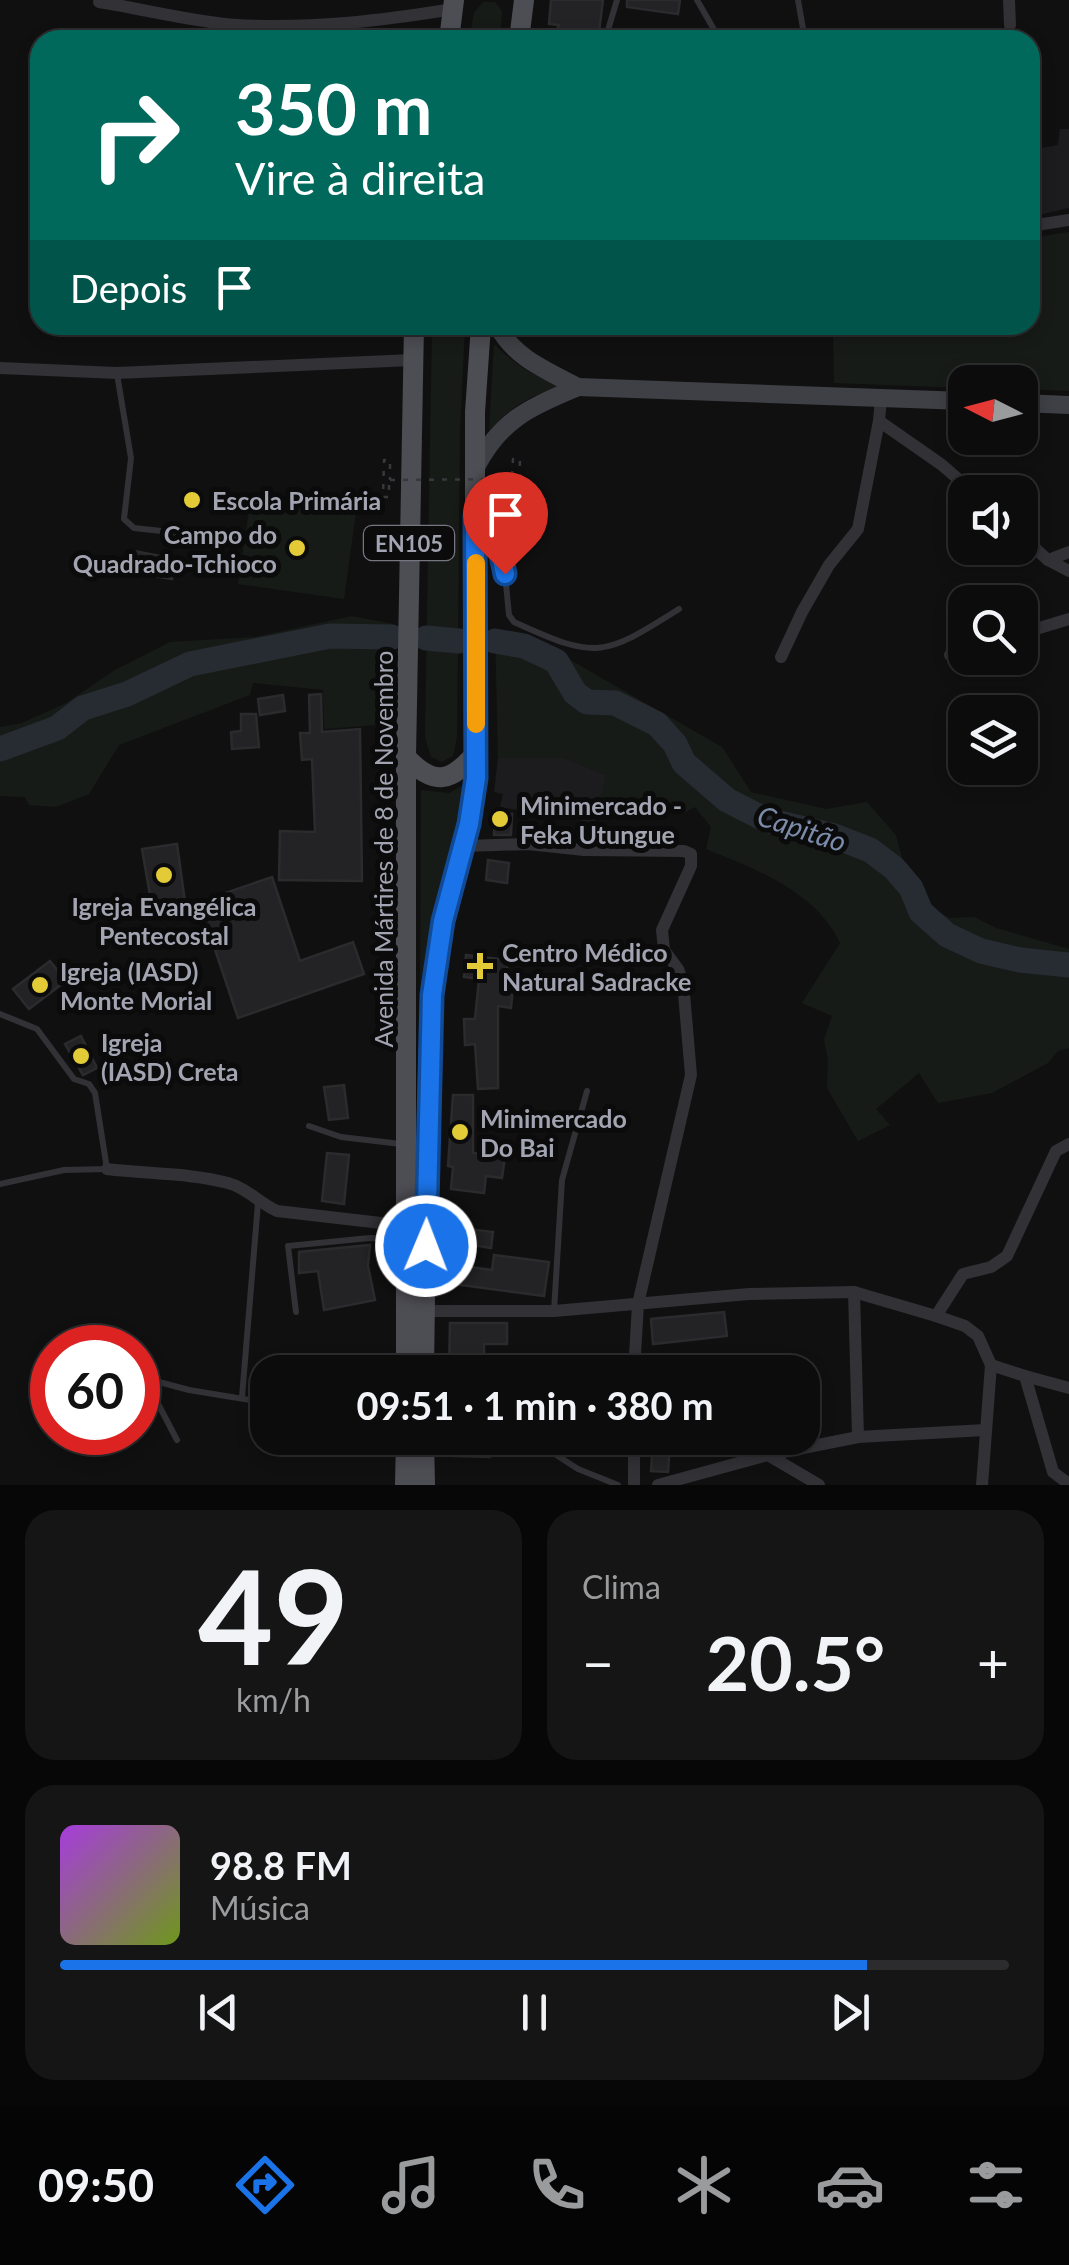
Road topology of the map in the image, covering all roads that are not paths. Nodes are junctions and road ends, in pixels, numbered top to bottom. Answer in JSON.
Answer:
{"nodes":[{"id":1,"x":511,"y":0,"type":"edge"},
{"id":2,"x":524,"y":0,"type":"edge"},
{"id":3,"x":617,"y":0,"type":"edge"},
{"id":4,"x":697,"y":0,"type":"edge"},
{"id":5,"x":798,"y":0,"type":"edge"},
{"id":6,"x":1009,"y":0,"type":"edge"},
{"id":7,"x":99,"y":2,"type":"edge"},
{"id":8,"x":454,"y":3,"type":"edge"},
{"id":9,"x":1010,"y":25,"type":"dead end"},
{"id":10,"x":450,"y":30,"type":"edge"},
{"id":11,"x":521,"y":30,"type":"edge"},
{"id":12,"x":523,"y":30,"type":"edge"},
{"id":13,"x":608,"y":30,"type":"edge"},
{"id":14,"x":714,"y":30,"type":"edge"},
{"id":15,"x":803,"y":30,"type":"edge"},
{"id":16,"x":1069,"y":220,"type":"edge"},
{"id":17,"x":1040,"y":224,"type":"edge"},
{"id":18,"x":413,"y":335,"type":"edge"},
{"id":19,"x":480,"y":335,"type":"edge"},
{"id":20,"x":503,"y":335,"type":"edge"},
{"id":21,"x":412,"y":360,"type":"junction"},
{"id":22,"x":0,"y":368,"type":"edge"},
{"id":23,"x":116,"y":373,"type":"junction"},
{"id":24,"x":578,"y":387,"type":"junction"},
{"id":25,"x":881,"y":398,"type":"junction"},
{"id":26,"x":948,"y":400,"type":"edge"},
{"id":27,"x":1038,"y":404,"type":"edge"},
{"id":28,"x":1069,"y":405,"type":"edge"},
{"id":29,"x":878,"y":421,"type":"junction"},
{"id":30,"x":475,"y":468,"type":"junction"},
{"id":31,"x":954,"y":475,"type":"edge"},
{"id":32,"x":475,"y":516,"type":"junction"},
{"id":33,"x":234,"y":539,"type":"dead end"},
{"id":34,"x":1038,"y":551,"type":"edge"},
{"id":35,"x":1069,"y":552,"type":"edge"},
{"id":36,"x":1048,"y":560,"type":"junction"},
{"id":37,"x":1069,"y":571,"type":"edge"},
{"id":38,"x":679,"y":609,"type":"dead end"},
{"id":39,"x":1069,"y":619,"type":"edge"},
{"id":40,"x":1038,"y":628,"type":"edge"},
{"id":41,"x":782,"y":657,"type":"dead end"},
{"id":42,"x":476,"y":753,"type":"junction"},
{"id":43,"x":406,"y":757,"type":"junction"},
{"id":44,"x":464,"y":846,"type":"junction"},
{"id":45,"x":0,"y":1014,"type":"edge"},
{"id":46,"x":587,"y":1092,"type":"dead end"},
{"id":47,"x":309,"y":1126,"type":"dead end"},
{"id":48,"x":408,"y":1144,"type":"junction"},
{"id":49,"x":1069,"y":1144,"type":"edge"},
{"id":50,"x":108,"y":1169,"type":"junction"},
{"id":51,"x":0,"y":1184,"type":"edge"},
{"id":52,"x":258,"y":1203,"type":"junction"},
{"id":53,"x":408,"y":1233,"type":"junction"},
{"id":54,"x":854,"y":1292,"type":"junction"},
{"id":55,"x":638,"y":1304,"type":"junction"},
{"id":56,"x":425,"y":1311,"type":"junction"},
{"id":57,"x":554,"y":1311,"type":"junction"},
{"id":58,"x":296,"y":1312,"type":"dead end"},
{"id":59,"x":936,"y":1316,"type":"junction"},
{"id":60,"x":406,"y":1355,"type":"edge"},
{"id":61,"x":424,"y":1355,"type":"edge"},
{"id":62,"x":635,"y":1355,"type":"edge"},
{"id":63,"x":991,"y":1365,"type":"junction"},
{"id":64,"x":1026,"y":1376,"type":"junction"},
{"id":65,"x":1069,"y":1388,"type":"edge"},
{"id":66,"x":242,"y":1397,"type":"junction"},
{"id":67,"x":250,"y":1399,"type":"edge"},
{"id":68,"x":985,"y":1430,"type":"junction"},
{"id":69,"x":858,"y":1438,"type":"junction"},
{"id":70,"x":177,"y":1440,"type":"dead end"},
{"id":71,"x":820,"y":1445,"type":"edge"},
{"id":72,"x":406,"y":1455,"type":"edge"},
{"id":73,"x":424,"y":1455,"type":"edge"},
{"id":74,"x":556,"y":1455,"type":"edge"},
{"id":75,"x":634,"y":1455,"type":"edge"},
{"id":76,"x":768,"y":1455,"type":"joint"},
{"id":77,"x":1069,"y":1484,"type":"edge"},
{"id":78,"x":405,"y":1485,"type":"edge"},
{"id":79,"x":424,"y":1485,"type":"edge"},
{"id":80,"x":618,"y":1485,"type":"edge"},
{"id":81,"x":634,"y":1485,"type":"edge"},
{"id":82,"x":658,"y":1485,"type":"edge"},
{"id":83,"x":819,"y":1485,"type":"edge"},
{"id":84,"x":982,"y":1485,"type":"edge"}],
"edges":[{"from":1,"to":11,"type":"main road"},
{"from":2,"to":12,"type":"main road"},
{"from":3,"to":13,"type":"lane"},
{"from":4,"to":14,"type":"lane"},
{"from":5,"to":15,"type":"lane"},
{"from":6,"to":9,"type":"street"},
{"from":7,"to":8,"type":"street"},
{"from":8,"to":10,"type":"main road"},
{"from":16,"to":17,"type":"street"},
{"from":18,"to":21,"type":"main road","name":"Avenida Mártires de 8 de Novembro","number":"EN105"},
{"from":19,"to":30,"type":"main road","name":"Avenida Mártires de 8 de Novembro","number":"EN105"},
{"from":20,"to":24,"type":"street"},
{"from":21,"to":23,"type":"street"},
{"from":21,"to":43,"type":"main road","name":"Avenida Mártires de 8 de Novembro","number":"EN105"},
{"from":22,"to":23,"type":"street"},
{"from":23,"to":33,"type":"lane"},
{"from":24,"to":25,"type":"street"},
{"from":24,"to":30,"type":"street"},
{"from":25,"to":26,"type":"street"},
{"from":25,"to":29,"type":"street"},
{"from":27,"to":28,"type":"street"},
{"from":29,"to":31,"type":"street"},
{"from":29,"to":41,"type":"street"},
{"from":30,"to":32,"type":"main road","name":"Avenida Mártires de 8 de Novembro","number":"EN105"},
{"from":32,"to":38,"type":"lane"},
{"from":32,"to":42,"type":"main road","name":"Avenida Mártires de 8 de Novembro","number":"EN105"},
{"from":34,"to":36,"type":"street"},
{"from":35,"to":36,"type":"street"},
{"from":36,"to":37,"type":"street"},
{"from":39,"to":40,"type":"street"},
{"from":42,"to":43,"type":"main road"},
{"from":42,"to":44,"type":"main road","name":"Avenida Mártires de 8 de Novembro","number":"EN105"},
{"from":43,"to":48,"type":"main road","name":"Avenida Mártires de 8 de Novembro","number":"EN105"},
{"from":44,"to":55,"type":"street"},
{"from":44,"to":56,"type":"main road","name":"Avenida Mártires de 8 de Novembro","number":"EN105"},
{"from":45,"to":50,"type":"lane"},
{"from":46,"to":57,"type":"lane"},
{"from":47,"to":48,"type":"lane"},
{"from":48,"to":53,"type":"main road","name":"Avenida Mártires de 8 de Novembro","number":"EN105"},
{"from":49,"to":59,"type":"street"},
{"from":50,"to":51,"type":"lane"},
{"from":50,"to":52,"type":"street"},
{"from":52,"to":53,"type":"street"},
{"from":52,"to":66,"type":"lane"},
{"from":53,"to":58,"type":"lane"},
{"from":53,"to":60,"type":"main road","name":"Avenida Mártires de 8 de Novembro","number":"EN105"},
{"from":54,"to":55,"type":"street"},
{"from":54,"to":59,"type":"street"},
{"from":54,"to":69,"type":"street"},
{"from":55,"to":57,"type":"street"},
{"from":55,"to":62,"type":"street"},
{"from":56,"to":57,"type":"street"},
{"from":56,"to":61,"type":"main road","name":"Avenida Mártires de 8 de Novembro","number":"EN105"},
{"from":59,"to":63,"type":"street"},
{"from":63,"to":64,"type":"street"},
{"from":63,"to":68,"type":"street"},
{"from":64,"to":65,"type":"street"},
{"from":64,"to":77,"type":"street"},
{"from":66,"to":67,"type":"lane"},
{"from":66,"to":70,"type":"lane"},
{"from":68,"to":69,"type":"street"},
{"from":68,"to":84,"type":"street"},
{"from":69,"to":71,"type":"street"},
{"from":72,"to":78,"type":"main road"},
{"from":73,"to":79,"type":"main road"},
{"from":74,"to":80,"type":"lane"},
{"from":75,"to":81,"type":"street"},
{"from":76,"to":82,"type":"street"},
{"from":76,"to":83,"type":"street"}]}
